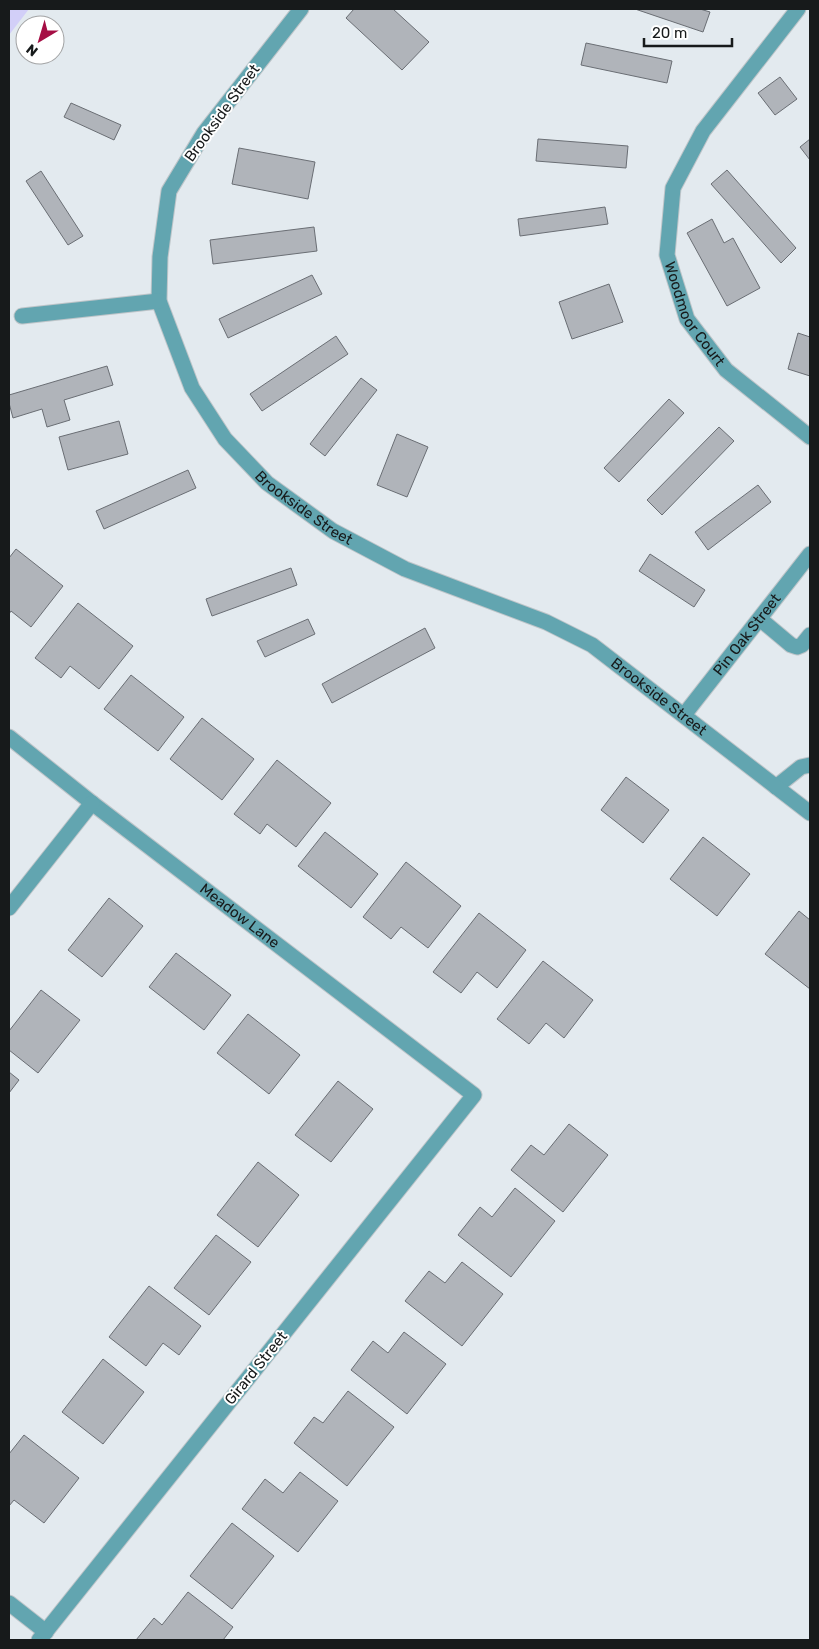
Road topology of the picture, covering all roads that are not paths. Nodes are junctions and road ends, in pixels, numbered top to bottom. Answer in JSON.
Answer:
{"nodes":[{"id":1,"x":301,"y":9,"type":"edge"},
{"id":2,"x":798,"y":9,"type":"edge"},
{"id":3,"x":159,"y":301,"type":"junction"},
{"id":4,"x":22,"y":316,"type":"dead end"},
{"id":5,"x":810,"y":437,"type":"edge"},
{"id":6,"x":810,"y":554,"type":"edge"},
{"id":7,"x":760,"y":619,"type":"junction"},
{"id":8,"x":810,"y":635,"type":"edge"},
{"id":9,"x":684,"y":715,"type":"junction"},
{"id":10,"x":9,"y":737,"type":"edge"},
{"id":11,"x":810,"y":765,"type":"edge"},
{"id":12,"x":776,"y":787,"type":"junction"},
{"id":13,"x":92,"y":803,"type":"junction"},
{"id":14,"x":810,"y":813,"type":"edge"},
{"id":15,"x":9,"y":908,"type":"edge"},
{"id":16,"x":474,"y":1095,"type":"joint"},
{"id":17,"x":9,"y":1603,"type":"edge"},
{"id":18,"x":42,"y":1636,"type":"edge"}],
"edges":[{"from":1,"to":3,"type":"street","name":"Brookside Street"},
{"from":2,"to":5,"type":"street","name":"Woodmoor Court"},
{"from":3,"to":4,"type":"street"},
{"from":3,"to":9,"type":"street","name":"Brookside Street"},
{"from":6,"to":7,"type":"street","name":"Pin Oak Street"},
{"from":7,"to":8,"type":"street"},
{"from":7,"to":9,"type":"street","name":"Pin Oak Street"},
{"from":9,"to":12,"type":"street","name":"Brookside Street"},
{"from":10,"to":13,"type":"street","name":"Meadow Lane"},
{"from":11,"to":12,"type":"street"},
{"from":12,"to":14,"type":"street","name":"Brookside Street"},
{"from":13,"to":15,"type":"street"},
{"from":13,"to":16,"type":"street","name":"Meadow Lane"},
{"from":16,"to":18,"type":"street","name":"Girard Street"},
{"from":17,"to":18,"type":"street"}]}
